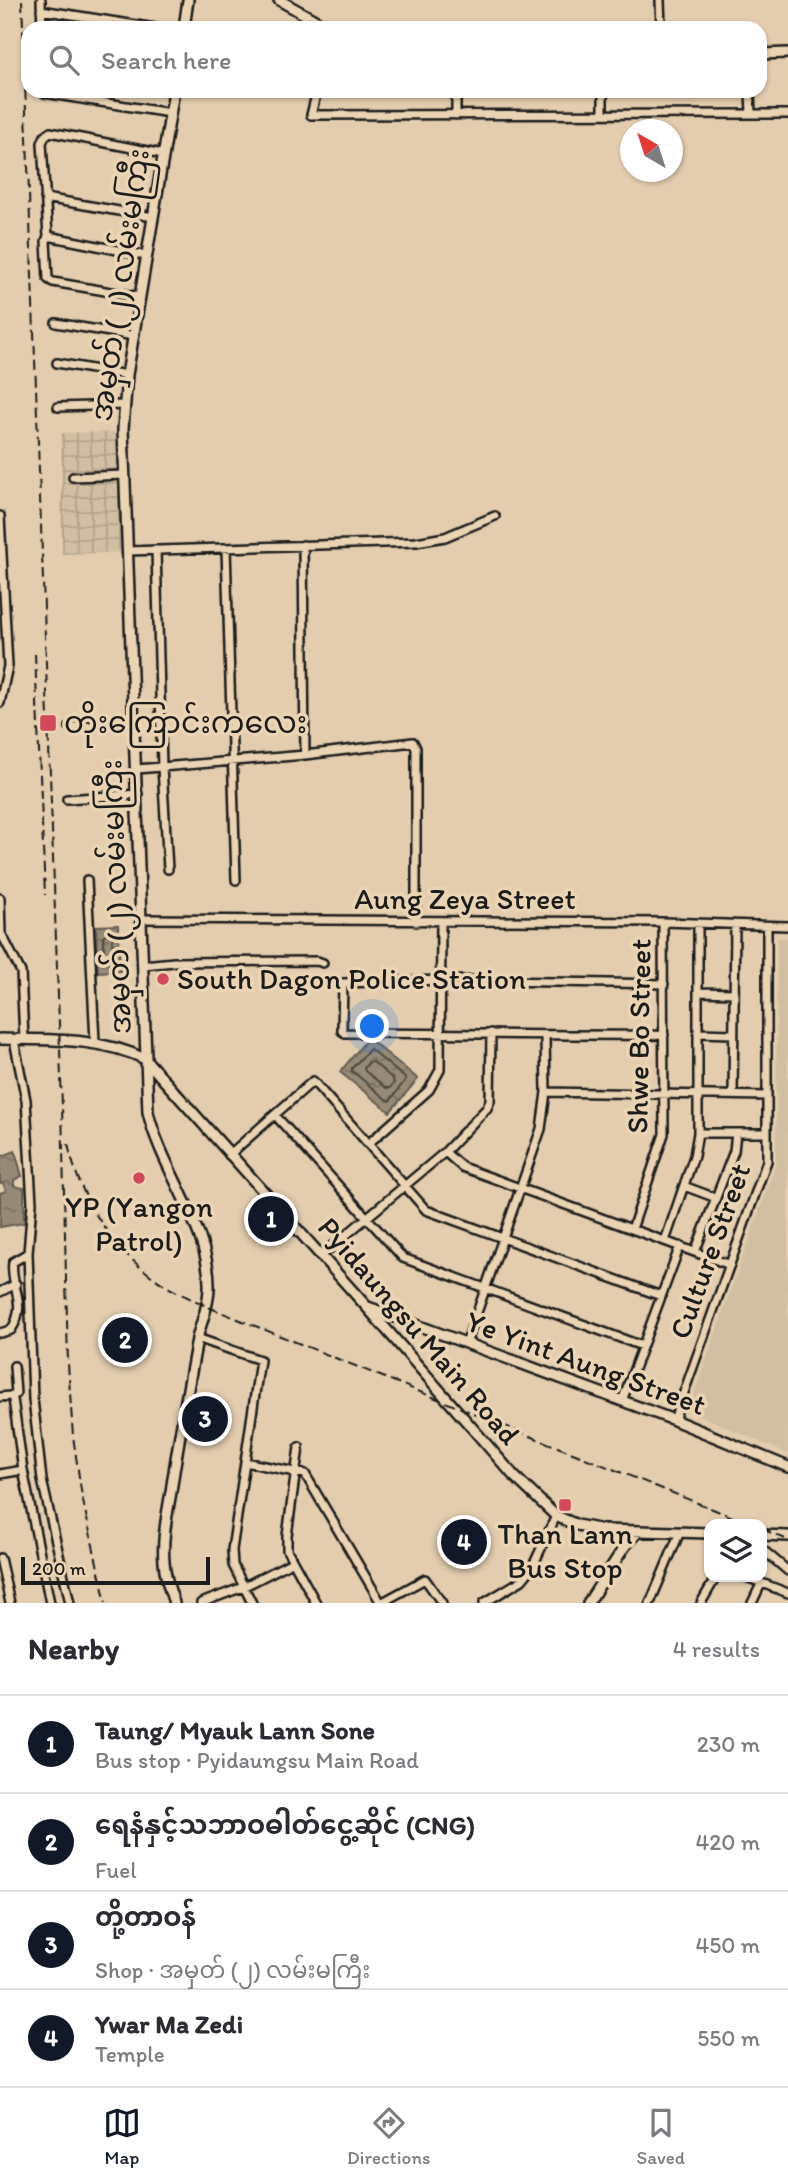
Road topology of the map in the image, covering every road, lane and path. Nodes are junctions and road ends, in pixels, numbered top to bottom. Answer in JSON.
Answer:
{"nodes":[{"id":1,"x":41,"y":0,"type":"edge"},
{"id":2,"x":188,"y":0,"type":"edge"},
{"id":3,"x":279,"y":0,"type":"edge"},
{"id":4,"x":660,"y":0,"type":"edge"},
{"id":5,"x":41,"y":10,"type":"junction"},
{"id":6,"x":42,"y":21,"type":"edge"},
{"id":7,"x":111,"y":21,"type":"edge"},
{"id":8,"x":185,"y":21,"type":"edge"},
{"id":9,"x":316,"y":21,"type":"edge"},
{"id":10,"x":661,"y":21,"type":"edge"},
{"id":11,"x":788,"y":53,"type":"edge"},
{"id":12,"x":767,"y":54,"type":"edge"},
{"id":13,"x":76,"y":98,"type":"edge"},
{"id":14,"x":173,"y":98,"type":"edge"},
{"id":15,"x":315,"y":98,"type":"edge"},
{"id":16,"x":456,"y":98,"type":"edge"},
{"id":17,"x":603,"y":98,"type":"edge"},
{"id":18,"x":750,"y":98,"type":"edge"},
{"id":19,"x":170,"y":113,"type":"junction"},
{"id":20,"x":603,"y":114,"type":"junction"},
{"id":21,"x":751,"y":114,"type":"junction"},
{"id":22,"x":788,"y":114,"type":"edge"},
{"id":23,"x":456,"y":115,"type":"junction"},
{"id":24,"x":163,"y":154,"type":"junction"},
{"id":25,"x":45,"y":198,"type":"junction"},
{"id":26,"x":153,"y":218,"type":"junction"},
{"id":27,"x":48,"y":236,"type":"junction"},
{"id":28,"x":147,"y":256,"type":"junction"},
{"id":29,"x":140,"y":297,"type":"junction"},
{"id":30,"x":56,"y":323,"type":"dead end"},
{"id":31,"x":134,"y":336,"type":"junction"},
{"id":32,"x":57,"y":363,"type":"dead end"},
{"id":33,"x":127,"y":375,"type":"junction"},
{"id":34,"x":125,"y":405,"type":"junction"},
{"id":35,"x":58,"y":407,"type":"dead end"},
{"id":36,"x":124,"y":475,"type":"junction"},
{"id":37,"x":74,"y":477,"type":"dead end"},
{"id":38,"x":0,"y":516,"type":"edge"},
{"id":39,"x":495,"y":516,"type":"dead end"},
{"id":40,"x":303,"y":545,"type":"junction"},
{"id":41,"x":226,"y":548,"type":"junction"},
{"id":42,"x":156,"y":550,"type":"junction"},
{"id":43,"x":127,"y":551,"type":"junction"},
{"id":44,"x":0,"y":703,"type":"edge"},
{"id":45,"x":135,"y":723,"type":"junction"},
{"id":46,"x":71,"y":727,"type":"dead end"},
{"id":47,"x":304,"y":755,"type":"junction"},
{"id":48,"x":232,"y":761,"type":"junction"},
{"id":49,"x":162,"y":767,"type":"junction"},
{"id":50,"x":137,"y":769,"type":"junction"},
{"id":51,"x":138,"y":794,"type":"junction"},
{"id":52,"x":67,"y":799,"type":"dead end"},
{"id":53,"x":168,"y":869,"type":"dead end"},
{"id":54,"x":87,"y":880,"type":"dead end"},
{"id":55,"x":236,"y":880,"type":"dead end"},
{"id":56,"x":0,"y":898,"type":"edge"},
{"id":57,"x":142,"y":919,"type":"junction"},
{"id":58,"x":416,"y":922,"type":"junction"},
{"id":59,"x":441,"y":922,"type":"junction"},
{"id":60,"x":663,"y":922,"type":"junction"},
{"id":61,"x":698,"y":923,"type":"junction"},
{"id":62,"x":735,"y":925,"type":"junction"},
{"id":63,"x":767,"y":926,"type":"junction"},
{"id":64,"x":788,"y":926,"type":"edge"},
{"id":65,"x":323,"y":963,"type":"dead end"},
{"id":66,"x":143,"y":965,"type":"junction"},
{"id":67,"x":442,"y":980,"type":"junction"},
{"id":68,"x":664,"y":984,"type":"junction"},
{"id":69,"x":699,"y":992,"type":"junction"},
{"id":70,"x":734,"y":993,"type":"junction"},
{"id":71,"x":441,"y":1033,"type":"junction"},
{"id":72,"x":491,"y":1033,"type":"junction"},
{"id":73,"x":699,"y":1033,"type":"junction"},
{"id":74,"x":733,"y":1034,"type":"junction"},
{"id":75,"x":664,"y":1035,"type":"junction"},
{"id":76,"x":545,"y":1036,"type":"junction"},
{"id":77,"x":0,"y":1039,"type":"edge"},
{"id":78,"x":19,"y":1039,"type":"junction"},
{"id":79,"x":95,"y":1042,"type":"junction"},
{"id":80,"x":145,"y":1059,"type":"junction"},
{"id":81,"x":170,"y":1084,"type":"junction"},
{"id":82,"x":545,"y":1092,"type":"junction"},
{"id":83,"x":664,"y":1093,"type":"junction"},
{"id":84,"x":699,"y":1094,"type":"junction"},
{"id":85,"x":733,"y":1095,"type":"junction"},
{"id":86,"x":767,"y":1096,"type":"junction"},
{"id":87,"x":146,"y":1097,"type":"junction"},
{"id":88,"x":275,"y":1115,"type":"junction"},
{"id":89,"x":698,"y":1133,"type":"junction"},
{"id":90,"x":736,"y":1133,"type":"junction"},
{"id":91,"x":767,"y":1133,"type":"junction"},
{"id":92,"x":368,"y":1144,"type":"junction"},
{"id":93,"x":445,"y":1152,"type":"junction"},
{"id":94,"x":229,"y":1155,"type":"junction"},
{"id":95,"x":405,"y":1186,"type":"junction"},
{"id":96,"x":684,"y":1186,"type":"junction"},
{"id":97,"x":520,"y":1190,"type":"junction"},
{"id":98,"x":716,"y":1198,"type":"junction"},
{"id":99,"x":367,"y":1218,"type":"junction"},
{"id":100,"x":632,"y":1229,"type":"junction"},
{"id":101,"x":502,"y":1239,"type":"junction"},
{"id":102,"x":665,"y":1241,"type":"junction"},
{"id":103,"x":680,"y":1246,"type":"junction"},
{"id":104,"x":695,"y":1252,"type":"junction"},
{"id":105,"x":28,"y":1253,"type":"junction"},
{"id":106,"x":321,"y":1256,"type":"junction"},
{"id":107,"x":730,"y":1265,"type":"junction"},
{"id":108,"x":16,"y":1284,"type":"junction"},
{"id":109,"x":485,"y":1288,"type":"junction"},
{"id":110,"x":0,"y":1292,"type":"edge"},
{"id":111,"x":661,"y":1296,"type":"junction"},
{"id":112,"x":366,"y":1306,"type":"junction"},
{"id":113,"x":0,"y":1333,"type":"edge"},
{"id":114,"x":197,"y":1338,"type":"junction"},
{"id":115,"x":466,"y":1344,"type":"junction"},
{"id":116,"x":642,"y":1346,"type":"junction"},
{"id":117,"x":14,"y":1366,"type":"dead end"},
{"id":118,"x":0,"y":1397,"type":"edge"},
{"id":119,"x":12,"y":1397,"type":"junction"},
{"id":120,"x":621,"y":1401,"type":"junction"},
{"id":121,"x":674,"y":1420,"type":"junction"},
{"id":122,"x":299,"y":1447,"type":"dead end"},
{"id":123,"x":245,"y":1462,"type":"junction"},
{"id":124,"x":788,"y":1467,"type":"edge"},
{"id":125,"x":23,"y":1469,"type":"junction"},
{"id":126,"x":296,"y":1471,"type":"junction"},
{"id":127,"x":0,"y":1474,"type":"edge"},
{"id":128,"x":556,"y":1516,"type":"junction"},
{"id":129,"x":639,"y":1531,"type":"junction"},
{"id":130,"x":680,"y":1532,"type":"junction"},
{"id":131,"x":704,"y":1533,"type":"edge"},
{"id":132,"x":767,"y":1535,"type":"edge"},
{"id":133,"x":788,"y":1536,"type":"edge"},
{"id":134,"x":767,"y":1553,"type":"edge"},
{"id":135,"x":0,"y":1559,"type":"edge"},
{"id":136,"x":292,"y":1562,"type":"junction"},
{"id":137,"x":788,"y":1571,"type":"edge"},
{"id":138,"x":713,"y":1582,"type":"edge"},
{"id":139,"x":757,"y":1582,"type":"edge"},
{"id":140,"x":761,"y":1584,"type":"junction"},
{"id":141,"x":243,"y":1587,"type":"junction"},
{"id":142,"x":788,"y":1593,"type":"edge"},
{"id":143,"x":10,"y":1603,"type":"edge"},
{"id":144,"x":50,"y":1603,"type":"edge"},
{"id":145,"x":69,"y":1603,"type":"edge"},
{"id":146,"x":174,"y":1603,"type":"edge"},
{"id":147,"x":201,"y":1603,"type":"edge"},
{"id":148,"x":252,"y":1603,"type":"edge"},
{"id":149,"x":316,"y":1603,"type":"edge"},
{"id":150,"x":442,"y":1603,"type":"edge"},
{"id":151,"x":484,"y":1603,"type":"edge"},
{"id":152,"x":588,"y":1603,"type":"edge"},
{"id":153,"x":650,"y":1603,"type":"edge"},
{"id":154,"x":701,"y":1603,"type":"edge"},
{"id":155,"x":752,"y":1603,"type":"edge"}],
"edges":[{"from":1,"to":5,"type":"street"},
{"from":2,"to":8,"type":"main road"},
{"from":3,"to":9,"type":"main road"},
{"from":4,"to":10,"type":"street"},
{"from":5,"to":6,"type":"street"},
{"from":5,"to":7,"type":"street"},
{"from":11,"to":12,"type":"main road"},
{"from":13,"to":19,"type":"street"},
{"from":14,"to":19,"type":"main road","name":"အမှတ် (၂) လမ်းမကြီး"},
{"from":15,"to":23,"type":"street"},
{"from":16,"to":23,"type":"street"},
{"from":17,"to":20,"type":"street"},
{"from":18,"to":21,"type":"street"},
{"from":19,"to":24,"type":"main road","name":"အမှတ် (၂) လမ်းမကြီး"},
{"from":20,"to":21,"type":"street"},
{"from":20,"to":23,"type":"street"},
{"from":21,"to":22,"type":"street"},
{"from":24,"to":25,"type":"street"},
{"from":24,"to":26,"type":"main road","name":"အမှတ် (၂) လမ်းမကြီး"},
{"from":25,"to":26,"type":"street"},
{"from":25,"to":27,"type":"street"},
{"from":26,"to":28,"type":"main road","name":"အမှတ် (၂) လမ်းမကြီး"},
{"from":27,"to":28,"type":"street"},
{"from":27,"to":29,"type":"street"},
{"from":28,"to":29,"type":"main road","name":"အမှတ် (၂) လမ်းမကြီး"},
{"from":29,"to":31,"type":"main road","name":"အမှတ် (၂) လမ်းမကြီး"},
{"from":30,"to":31,"type":"street"},
{"from":31,"to":33,"type":"main road","name":"အမှတ် (၂) လမ်းမကြီး"},
{"from":32,"to":33,"type":"street"},
{"from":33,"to":34,"type":"main road","name":"အမှတ် (၂) လမ်းမကြီး"},
{"from":34,"to":35,"type":"street"},
{"from":34,"to":36,"type":"main road","name":"အမှတ် (၂) လမ်းမကြီး"},
{"from":36,"to":37,"type":"street"},
{"from":36,"to":43,"type":"main road","name":"အမှတ် (၂) လမ်းမကြီး"},
{"from":38,"to":44,"type":"street"},
{"from":39,"to":40,"type":"street"},
{"from":40,"to":41,"type":"street"},
{"from":40,"to":47,"type":"street"},
{"from":41,"to":42,"type":"street"},
{"from":41,"to":48,"type":"street"},
{"from":42,"to":43,"type":"street"},
{"from":42,"to":49,"type":"street"},
{"from":43,"to":45,"type":"main road","name":"အမှတ် (၂) လမ်းမကြီး"},
{"from":45,"to":46,"type":"street"},
{"from":45,"to":50,"type":"main road","name":"အမှတ် (၂) လမ်းမကြီး"},
{"from":47,"to":48,"type":"street"},
{"from":47,"to":58,"type":"street"},
{"from":48,"to":49,"type":"street"},
{"from":48,"to":55,"type":"street"},
{"from":49,"to":50,"type":"street"},
{"from":49,"to":53,"type":"street"},
{"from":50,"to":51,"type":"main road","name":"အမှတ် (၂) လမ်းမကြီး"},
{"from":51,"to":52,"type":"street"},
{"from":51,"to":57,"type":"main road","name":"အမှတ် (၂) လမ်းမကြီး"},
{"from":54,"to":79,"type":"street"},
{"from":56,"to":78,"type":"street"},
{"from":57,"to":58,"type":"street","name":"Aung Zeya Street"},
{"from":57,"to":66,"type":"main road","name":"အမှတ် (၂) လမ်းမကြီး"},
{"from":58,"to":59,"type":"street","name":"Aung Zeya Street"},
{"from":59,"to":60,"type":"street","name":"Aung Zeya Street"},
{"from":59,"to":67,"type":"street"},
{"from":60,"to":61,"type":"street","name":"Aung Zeya Street"},
{"from":60,"to":68,"type":"street","name":"Shwe Bo Street"},
{"from":61,"to":62,"type":"street","name":"Aung Zeya Street"},
{"from":61,"to":69,"type":"street"},
{"from":62,"to":63,"type":"street","name":"Aung Zeya Street"},
{"from":62,"to":70,"type":"street"},
{"from":63,"to":64,"type":"street","name":"Aung Zeya Street"},
{"from":63,"to":86,"type":"street","name":"Culture Street"},
{"from":65,"to":66,"type":"street"},
{"from":66,"to":80,"type":"main road","name":"အမှတ် (၂) လမ်းမကြီး"},
{"from":67,"to":68,"type":"street"},
{"from":67,"to":71,"type":"street"},
{"from":67,"to":71,"type":"street"},
{"from":68,"to":75,"type":"street","name":"Shwe Bo Street"},
{"from":69,"to":70,"type":"street"},
{"from":69,"to":73,"type":"street"},
{"from":70,"to":74,"type":"street"},
{"from":71,"to":72,"type":"street"},
{"from":71,"to":92,"type":"street"},
{"from":72,"to":76,"type":"street"},
{"from":72,"to":93,"type":"street"},
{"from":73,"to":74,"type":"street"},
{"from":73,"to":84,"type":"street"},
{"from":74,"to":85,"type":"street"},
{"from":75,"to":76,"type":"street"},
{"from":75,"to":83,"type":"street","name":"Shwe Bo Street"},
{"from":76,"to":82,"type":"street"},
{"from":77,"to":78,"type":"main road"},
{"from":78,"to":79,"type":"main road"},
{"from":78,"to":105,"type":"street"},
{"from":79,"to":80,"type":"main road"},
{"from":80,"to":81,"type":"main road","name":"Pyidaungsu Main Road"},
{"from":80,"to":87,"type":"main road","name":"အမှတ် (၂) လမ်းမကြီး"},
{"from":81,"to":87,"type":"main road"},
{"from":81,"to":94,"type":"main road","name":"Pyidaungsu Main Road"},
{"from":82,"to":83,"type":"street"},
{"from":82,"to":97,"type":"street"},
{"from":83,"to":84,"type":"street"},
{"from":83,"to":100,"type":"street","name":"Shwe Bo Street"},
{"from":84,"to":85,"type":"street"},
{"from":84,"to":89,"type":"street"},
{"from":85,"to":86,"type":"street"},
{"from":86,"to":91,"type":"street","name":"Culture Street"},
{"from":87,"to":114,"type":"main road","name":"အမှတ် (၂) လမ်းမကြီး"},
{"from":88,"to":92,"type":"street"},
{"from":88,"to":94,"type":"street"},
{"from":88,"to":99,"type":"street"},
{"from":89,"to":90,"type":"street"},
{"from":89,"to":96,"type":"street"},
{"from":90,"to":91,"type":"street"},
{"from":90,"to":98,"type":"street"},
{"from":91,"to":107,"type":"street","name":"Culture Street"},
{"from":92,"to":95,"type":"street"},
{"from":93,"to":95,"type":"street"},
{"from":93,"to":97,"type":"street"},
{"from":94,"to":106,"type":"main road","name":"Pyidaungsu Main Road"},
{"from":95,"to":99,"type":"street"},
{"from":95,"to":101,"type":"street"},
{"from":96,"to":98,"type":"street"},
{"from":96,"to":102,"type":"street"},
{"from":97,"to":100,"type":"street"},
{"from":97,"to":101,"type":"street"},
{"from":98,"to":104,"type":"street"},
{"from":99,"to":106,"type":"street"},
{"from":99,"to":109,"type":"street"},
{"from":100,"to":102,"type":"street"},
{"from":101,"to":109,"type":"street"},
{"from":101,"to":111,"type":"street"},
{"from":102,"to":103,"type":"street"},
{"from":103,"to":104,"type":"street"},
{"from":103,"to":111,"type":"street"},
{"from":104,"to":107,"type":"street"},
{"from":105,"to":108,"type":"street"},
{"from":105,"to":145,"type":"street"},
{"from":106,"to":112,"type":"main road","name":"Pyidaungsu Main Road"},
{"from":107,"to":121,"type":"street","name":"Culture Street"},
{"from":108,"to":110,"type":"street"},
{"from":108,"to":113,"type":"street"},
{"from":109,"to":115,"type":"street"},
{"from":109,"to":116,"type":"street"},
{"from":111,"to":116,"type":"street"},
{"from":112,"to":115,"type":"main road","name":"Ye Yint Aung Street"},
{"from":112,"to":128,"type":"main road","name":"Pyidaungsu Main Road"},
{"from":114,"to":123,"type":"street"},
{"from":114,"to":146,"type":"main road","name":"အမှတ် (၂) လမ်းမကြီး"},
{"from":115,"to":120,"type":"main road","name":"Ye Yint Aung Street"},
{"from":116,"to":120,"type":"street"},
{"from":117,"to":119,"type":"street"},
{"from":118,"to":119,"type":"street"},
{"from":119,"to":125,"type":"street"},
{"from":120,"to":121,"type":"main road","name":"Ye Yint Aung Street"},
{"from":121,"to":124,"type":"main road","name":"Ye Yint Aung Street"},
{"from":122,"to":126,"type":"street"},
{"from":123,"to":126,"type":"street"},
{"from":123,"to":141,"type":"street"},
{"from":125,"to":127,"type":"street"},
{"from":125,"to":144,"type":"street"},
{"from":126,"to":136,"type":"street"},
{"from":126,"to":150,"type":"street"},
{"from":128,"to":129,"type":"main road","name":"Pyidaungsu Main Road"},
{"from":128,"to":151,"type":"street"},
{"from":129,"to":130,"type":"main road","name":"Pyidaungsu Main Road"},
{"from":129,"to":152,"type":"main road"},
{"from":130,"to":131,"type":"main road","name":"Pyidaungsu Main Road"},
{"from":130,"to":153,"type":"street"},
{"from":132,"to":133,"type":"main road"},
{"from":134,"to":137,"type":"street"},
{"from":135,"to":143,"type":"street"},
{"from":136,"to":141,"type":"street"},
{"from":136,"to":149,"type":"street"},
{"from":138,"to":154,"type":"street"},
{"from":139,"to":140,"type":"street"},
{"from":140,"to":142,"type":"street"},
{"from":140,"to":155,"type":"street"},
{"from":141,"to":147,"type":"street"},
{"from":141,"to":148,"type":"street"}]}
